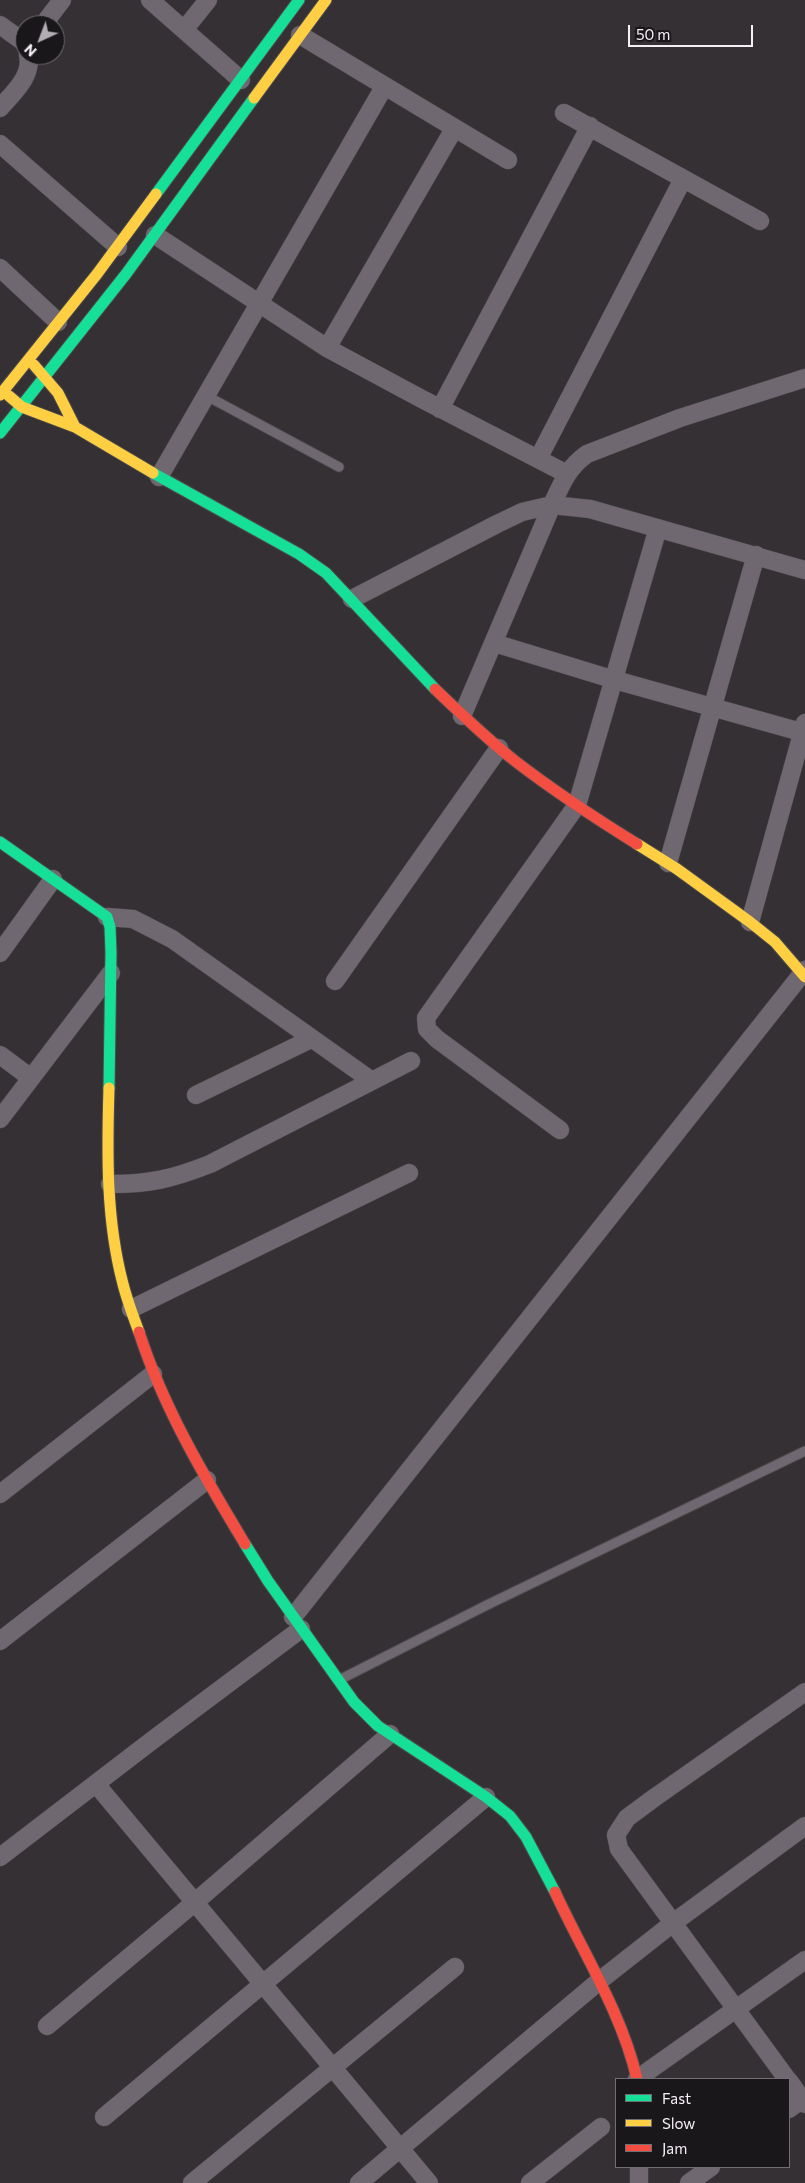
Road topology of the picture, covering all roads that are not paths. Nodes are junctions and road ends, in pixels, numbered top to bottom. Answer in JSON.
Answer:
{"nodes":[{"id":1,"x":62,"y":0,"type":"edge"},
{"id":2,"x":150,"y":0,"type":"edge"},
{"id":3,"x":208,"y":0,"type":"edge"},
{"id":4,"x":299,"y":0,"type":"edge"},
{"id":5,"x":326,"y":0,"type":"edge"},
{"id":6,"x":51,"y":15,"type":"edge"},
{"id":7,"x":0,"y":25,"type":"edge"},
{"id":8,"x":184,"y":30,"type":"junction"},
{"id":9,"x":300,"y":35,"type":"junction"},
{"id":10,"x":15,"y":36,"type":"edge"},
{"id":11,"x":29,"y":65,"type":"edge"},
{"id":12,"x":241,"y":80,"type":"junction"},
{"id":13,"x":384,"y":87,"type":"junction"},
{"id":14,"x":0,"y":108,"type":"edge"},
{"id":15,"x":564,"y":113,"type":"dead end"},
{"id":16,"x":590,"y":126,"type":"junction"},
{"id":17,"x":454,"y":129,"type":"junction"},
{"id":18,"x":0,"y":144,"type":"edge"},
{"id":19,"x":508,"y":160,"type":"dead end"},
{"id":20,"x":683,"y":179,"type":"junction"},
{"id":21,"x":760,"y":221,"type":"dead end"},
{"id":22,"x":155,"y":234,"type":"junction"},
{"id":23,"x":118,"y":247,"type":"junction"},
{"id":24,"x":0,"y":268,"type":"edge"},
{"id":25,"x":258,"y":303,"type":"junction"},
{"id":26,"x":58,"y":322,"type":"junction"},
{"id":27,"x":327,"y":348,"type":"junction"},
{"id":28,"x":28,"y":360,"type":"junction"},
{"id":29,"x":47,"y":376,"type":"junction"},
{"id":30,"x":805,"y":378,"type":"edge"},
{"id":31,"x":1,"y":392,"type":"edge"},
{"id":32,"x":206,"y":395,"type":"junction"},
{"id":33,"x":22,"y":407,"type":"junction"},
{"id":34,"x":440,"y":409,"type":"junction"},
{"id":35,"x":75,"y":427,"type":"junction"},
{"id":36,"x":0,"y":433,"type":"edge"},
{"id":37,"x":538,"y":459,"type":"junction"},
{"id":38,"x":339,"y":467,"type":"dead end"},
{"id":39,"x":566,"y":474,"type":"junction"},
{"id":40,"x":159,"y":477,"type":"junction"},
{"id":41,"x":552,"y":505,"type":"junction"},
{"id":42,"x":658,"y":528,"type":"junction"},
{"id":43,"x":756,"y":555,"type":"junction"},
{"id":44,"x":805,"y":570,"type":"edge"},
{"id":45,"x":352,"y":599,"type":"junction"},
{"id":46,"x":494,"y":643,"type":"junction"},
{"id":47,"x":615,"y":680,"type":"junction"},
{"id":48,"x":713,"y":707,"type":"junction"},
{"id":49,"x":462,"y":716,"type":"junction"},
{"id":50,"x":804,"y":730,"type":"edge"},
{"id":51,"x":499,"y":748,"type":"junction"},
{"id":52,"x":577,"y":805,"type":"junction"},
{"id":53,"x":0,"y":842,"type":"edge"},
{"id":54,"x":668,"y":863,"type":"junction"},
{"id":55,"x":53,"y":879,"type":"junction"},
{"id":56,"x":107,"y":917,"type":"junction"},
{"id":57,"x":750,"y":922,"type":"junction"},
{"id":58,"x":0,"y":953,"type":"edge"},
{"id":59,"x":111,"y":973,"type":"junction"},
{"id":60,"x":804,"y":973,"type":"edge"},
{"id":61,"x":335,"y":982,"type":"dead end"},
{"id":62,"x":311,"y":1039,"type":"junction"},
{"id":63,"x":0,"y":1055,"type":"edge"},
{"id":64,"x":410,"y":1061,"type":"dead end"},
{"id":65,"x":31,"y":1078,"type":"junction"},
{"id":66,"x":372,"y":1081,"type":"junction"},
{"id":67,"x":196,"y":1095,"type":"dead end"},
{"id":68,"x":0,"y":1119,"type":"edge"},
{"id":69,"x":560,"y":1130,"type":"dead end"},
{"id":70,"x":408,"y":1173,"type":"dead end"},
{"id":71,"x":110,"y":1184,"type":"junction"},
{"id":72,"x":131,"y":1309,"type":"junction"},
{"id":73,"x":153,"y":1374,"type":"junction"},
{"id":74,"x":805,"y":1451,"type":"edge"},
{"id":75,"x":207,"y":1480,"type":"junction"},
{"id":76,"x":0,"y":1494,"type":"edge"},
{"id":77,"x":297,"y":1623,"type":"junction"},
{"id":78,"x":0,"y":1641,"type":"edge"},
{"id":79,"x":337,"y":1681,"type":"junction"},
{"id":80,"x":805,"y":1692,"type":"edge"},
{"id":81,"x":390,"y":1734,"type":"junction"},
{"id":82,"x":96,"y":1784,"type":"junction"},
{"id":83,"x":486,"y":1796,"type":"junction"},
{"id":84,"x":805,"y":1826,"type":"edge"},
{"id":85,"x":0,"y":1857,"type":"edge"},
{"id":86,"x":194,"y":1903,"type":"junction"},
{"id":87,"x":673,"y":1923,"type":"junction"},
{"id":88,"x":805,"y":1960,"type":"edge"},
{"id":89,"x":455,"y":1967,"type":"dead end"},
{"id":90,"x":598,"y":1982,"type":"junction"},
{"id":91,"x":262,"y":1984,"type":"junction"},
{"id":92,"x":738,"y":2009,"type":"junction"},
{"id":93,"x":47,"y":2026,"type":"dead end"},
{"id":94,"x":333,"y":2068,"type":"junction"},
{"id":95,"x":637,"y":2078,"type":"edge"},
{"id":96,"x":638,"y":2078,"type":"edge"},
{"id":97,"x":787,"y":2078,"type":"edge"},
{"id":98,"x":790,"y":2084,"type":"edge"},
{"id":99,"x":800,"y":2102,"type":"edge"},
{"id":100,"x":104,"y":2117,"type":"dead end"},
{"id":101,"x":601,"y":2127,"type":"dead end"},
{"id":102,"x":400,"y":2148,"type":"junction"},
{"id":103,"x":639,"y":2168,"type":"edge"},
{"id":104,"x":710,"y":2168,"type":"edge"},
{"id":105,"x":192,"y":2183,"type":"edge"},
{"id":106,"x":358,"y":2183,"type":"edge"},
{"id":107,"x":429,"y":2183,"type":"edge"},
{"id":108,"x":530,"y":2183,"type":"edge"},
{"id":109,"x":639,"y":2183,"type":"edge"},
{"id":110,"x":689,"y":2183,"type":"edge"}],
"edges":[{"from":1,"to":6,"type":"street"},
{"from":2,"to":8,"type":"street"},
{"from":3,"to":8,"type":"street"},
{"from":4,"to":12,"type":"street"},
{"from":5,"to":9,"type":"street"},
{"from":7,"to":10,"type":"street"},
{"from":8,"to":12,"type":"street"},
{"from":9,"to":13,"type":"street"},
{"from":9,"to":22,"type":"street"},
{"from":11,"to":14,"type":"street"},
{"from":12,"to":23,"type":"street"},
{"from":13,"to":17,"type":"street"},
{"from":13,"to":25,"type":"street"},
{"from":15,"to":16,"type":"street"},
{"from":16,"to":20,"type":"street"},
{"from":16,"to":34,"type":"street"},
{"from":17,"to":19,"type":"street"},
{"from":17,"to":27,"type":"street"},
{"from":18,"to":23,"type":"street"},
{"from":20,"to":21,"type":"street"},
{"from":20,"to":37,"type":"street"},
{"from":22,"to":25,"type":"street"},
{"from":22,"to":29,"type":"street"},
{"from":23,"to":26,"type":"street"},
{"from":24,"to":26,"type":"street"},
{"from":25,"to":27,"type":"street"},
{"from":25,"to":32,"type":"street"},
{"from":26,"to":28,"type":"street"},
{"from":27,"to":34,"type":"street"},
{"from":28,"to":29,"type":"street"},
{"from":28,"to":31,"type":"street"},
{"from":29,"to":33,"type":"street"},
{"from":29,"to":35,"type":"street"},
{"from":30,"to":39,"type":"street"},
{"from":31,"to":33,"type":"street"},
{"from":32,"to":38,"type":"lane"},
{"from":32,"to":40,"type":"street"},
{"from":33,"to":35,"type":"street"},
{"from":33,"to":36,"type":"street"},
{"from":34,"to":37,"type":"street"},
{"from":35,"to":40,"type":"street"},
{"from":37,"to":39,"type":"street"},
{"from":39,"to":41,"type":"street"},
{"from":40,"to":45,"type":"street"},
{"from":41,"to":42,"type":"street"},
{"from":41,"to":45,"type":"street"},
{"from":41,"to":46,"type":"street"},
{"from":42,"to":43,"type":"street"},
{"from":42,"to":47,"type":"street"},
{"from":43,"to":44,"type":"street"},
{"from":43,"to":48,"type":"street"},
{"from":45,"to":49,"type":"street"},
{"from":46,"to":47,"type":"street"},
{"from":46,"to":49,"type":"street"},
{"from":47,"to":48,"type":"street"},
{"from":47,"to":52,"type":"street"},
{"from":48,"to":50,"type":"street"},
{"from":48,"to":54,"type":"street"},
{"from":49,"to":51,"type":"street"},
{"from":50,"to":57,"type":"street"},
{"from":51,"to":52,"type":"street"},
{"from":51,"to":61,"type":"street"},
{"from":52,"to":54,"type":"street"},
{"from":52,"to":69,"type":"street"},
{"from":53,"to":55,"type":"street"},
{"from":54,"to":57,"type":"street"},
{"from":55,"to":56,"type":"street"},
{"from":55,"to":58,"type":"street"},
{"from":56,"to":59,"type":"street"},
{"from":56,"to":62,"type":"street"},
{"from":57,"to":60,"type":"street"},
{"from":59,"to":65,"type":"street"},
{"from":59,"to":71,"type":"street"},
{"from":60,"to":77,"type":"street"},
{"from":62,"to":66,"type":"street"},
{"from":62,"to":67,"type":"street"},
{"from":63,"to":65,"type":"street"},
{"from":64,"to":66,"type":"street"},
{"from":65,"to":68,"type":"street"},
{"from":66,"to":71,"type":"street"},
{"from":70,"to":72,"type":"street"},
{"from":71,"to":72,"type":"street"},
{"from":72,"to":73,"type":"street"},
{"from":73,"to":75,"type":"street"},
{"from":73,"to":76,"type":"street"},
{"from":74,"to":79,"type":"lane"},
{"from":75,"to":77,"type":"street"},
{"from":75,"to":78,"type":"street"},
{"from":77,"to":79,"type":"street"},
{"from":77,"to":82,"type":"street"},
{"from":79,"to":81,"type":"street"},
{"from":80,"to":87,"type":"street"},
{"from":81,"to":83,"type":"street"},
{"from":81,"to":86,"type":"street"},
{"from":82,"to":85,"type":"street"},
{"from":82,"to":86,"type":"street"},
{"from":83,"to":90,"type":"street"},
{"from":83,"to":91,"type":"street"},
{"from":84,"to":87,"type":"street"},
{"from":86,"to":91,"type":"street"},
{"from":86,"to":93,"type":"street"},
{"from":87,"to":90,"type":"street"},
{"from":87,"to":92,"type":"street"},
{"from":88,"to":92,"type":"street"},
{"from":89,"to":94,"type":"street"},
{"from":90,"to":95,"type":"street"},
{"from":90,"to":102,"type":"street"},
{"from":91,"to":94,"type":"street"},
{"from":91,"to":100,"type":"street"},
{"from":92,"to":96,"type":"street"},
{"from":92,"to":97,"type":"street"},
{"from":94,"to":102,"type":"street"},
{"from":94,"to":105,"type":"street"},
{"from":98,"to":99,"type":"street"},
{"from":101,"to":108,"type":"street"},
{"from":102,"to":106,"type":"street"},
{"from":102,"to":107,"type":"street"},
{"from":103,"to":109,"type":"street"},
{"from":104,"to":110,"type":"street"}]}
